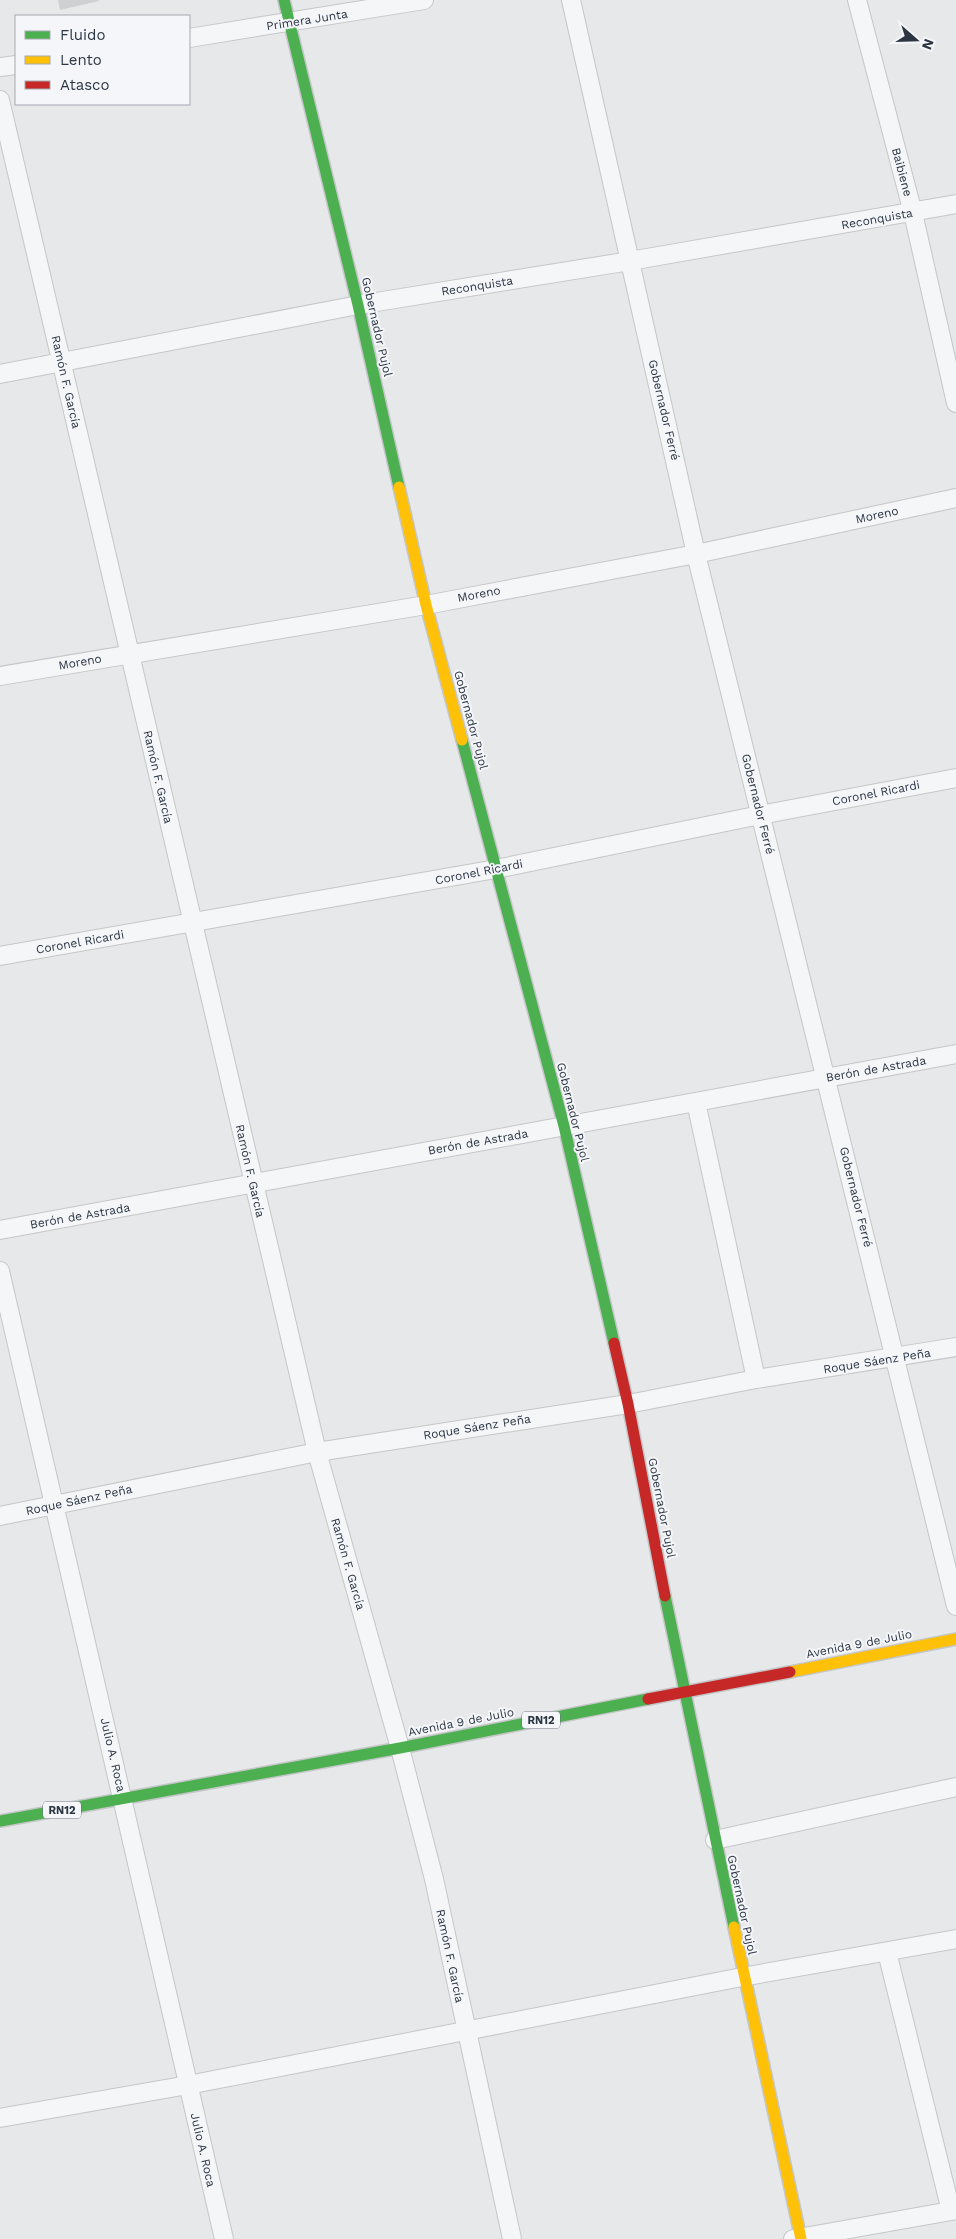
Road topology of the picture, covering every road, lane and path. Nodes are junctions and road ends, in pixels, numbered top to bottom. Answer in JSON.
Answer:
{"nodes":[{"id":1,"x":284,"y":0,"type":"edge"},
{"id":2,"x":424,"y":0,"type":"edge"},
{"id":3,"x":571,"y":0,"type":"edge"},
{"id":4,"x":857,"y":0,"type":"edge"},
{"id":5,"x":289,"y":23,"type":"junction"},
{"id":6,"x":190,"y":38,"type":"edge"},
{"id":7,"x":15,"y":65,"type":"edge"},
{"id":8,"x":0,"y":68,"type":"edge"},
{"id":9,"x":0,"y":100,"type":"edge"},
{"id":10,"x":956,"y":204,"type":"edge"},
{"id":11,"x":913,"y":213,"type":"junction"},
{"id":12,"x":630,"y":261,"type":"junction"},
{"id":13,"x":358,"y":305,"type":"junction"},
{"id":14,"x":61,"y":363,"type":"junction"},
{"id":15,"x":0,"y":374,"type":"edge"},
{"id":16,"x":956,"y":403,"type":"edge"},
{"id":17,"x":956,"y":498,"type":"edge"},
{"id":18,"x":696,"y":554,"type":"junction"},
{"id":19,"x":426,"y":604,"type":"junction"},
{"id":20,"x":130,"y":654,"type":"junction"},
{"id":21,"x":0,"y":676,"type":"edge"},
{"id":22,"x":956,"y":778,"type":"edge"},
{"id":23,"x":760,"y":815,"type":"junction"},
{"id":24,"x":496,"y":869,"type":"junction"},
{"id":25,"x":193,"y":923,"type":"junction"},
{"id":26,"x":0,"y":956,"type":"edge"},
{"id":27,"x":956,"y":1054,"type":"edge"},
{"id":28,"x":827,"y":1078,"type":"junction"},
{"id":29,"x":696,"y":1102,"type":"junction"},
{"id":30,"x":564,"y":1126,"type":"junction"},
{"id":31,"x":253,"y":1184,"type":"junction"},
{"id":32,"x":0,"y":1230,"type":"edge"},
{"id":33,"x":0,"y":1271,"type":"edge"},
{"id":34,"x":956,"y":1348,"type":"edge"},
{"id":35,"x":896,"y":1358,"type":"junction"},
{"id":36,"x":756,"y":1379,"type":"junction"},
{"id":37,"x":628,"y":1404,"type":"junction"},
{"id":38,"x":317,"y":1452,"type":"junction"},
{"id":39,"x":55,"y":1505,"type":"junction"},
{"id":40,"x":0,"y":1516,"type":"edge"},
{"id":41,"x":956,"y":1606,"type":"edge"},
{"id":42,"x":956,"y":1639,"type":"edge"},
{"id":43,"x":683,"y":1692,"type":"junction"},
{"id":44,"x":400,"y":1748,"type":"junction"},
{"id":45,"x":956,"y":1787,"type":"edge"},
{"id":46,"x":123,"y":1800,"type":"junction"},
{"id":47,"x":0,"y":1821,"type":"edge"},
{"id":48,"x":714,"y":1840,"type":"junction"},
{"id":49,"x":956,"y":1939,"type":"edge"},
{"id":50,"x":887,"y":1952,"type":"junction"},
{"id":51,"x":742,"y":1977,"type":"junction"},
{"id":52,"x":466,"y":2031,"type":"junction"},
{"id":53,"x":188,"y":2085,"type":"junction"},
{"id":54,"x":0,"y":2118,"type":"edge"},
{"id":55,"x":953,"y":2210,"type":"edge"},
{"id":56,"x":224,"y":2239,"type":"edge"},
{"id":57,"x":512,"y":2239,"type":"edge"},
{"id":58,"x":798,"y":2239,"type":"edge"}],
"edges":[{"from":1,"to":5,"type":"main road","name":"Gobernador Pujol"},
{"from":2,"to":5,"type":"street","name":"Primera Junta"},
{"from":3,"to":12,"type":"street","name":"Gobernador Ferré"},
{"from":4,"to":11,"type":"street","name":"Baibiene"},
{"from":5,"to":6,"type":"street","name":"Primera Junta"},
{"from":5,"to":13,"type":"main road","name":"Gobernador Pujol"},
{"from":7,"to":8,"type":"street"},
{"from":9,"to":14,"type":"street","name":"Ramón F. García"},
{"from":10,"to":11,"type":"street","name":"Reconquista"},
{"from":11,"to":12,"type":"street","name":"Reconquista"},
{"from":11,"to":16,"type":"street","name":"Baibiene"},
{"from":12,"to":13,"type":"street","name":"Reconquista"},
{"from":12,"to":18,"type":"street","name":"Gobernador Ferré"},
{"from":13,"to":14,"type":"street","name":"Reconquista"},
{"from":13,"to":19,"type":"main road","name":"Gobernador Pujol"},
{"from":14,"to":15,"type":"street","name":"Reconquista"},
{"from":14,"to":20,"type":"street","name":"Ramón F. García"},
{"from":17,"to":18,"type":"street","name":"Moreno"},
{"from":18,"to":19,"type":"street","name":"Moreno"},
{"from":18,"to":23,"type":"street","name":"Gobernador Ferré"},
{"from":19,"to":20,"type":"street","name":"Moreno"},
{"from":19,"to":24,"type":"main road","name":"Gobernador Pujol"},
{"from":20,"to":21,"type":"street","name":"Moreno"},
{"from":20,"to":25,"type":"street","name":"Ramón F. García"},
{"from":22,"to":23,"type":"street","name":"Coronel Ricardi"},
{"from":23,"to":24,"type":"street","name":"Coronel Ricardi"},
{"from":23,"to":28,"type":"street","name":"Gobernador Ferré"},
{"from":24,"to":25,"type":"street","name":"Coronel Ricardi"},
{"from":24,"to":30,"type":"main road","name":"Gobernador Pujol"},
{"from":25,"to":26,"type":"street","name":"Coronel Ricardi"},
{"from":25,"to":31,"type":"street","name":"Ramón F. García"},
{"from":27,"to":28,"type":"street","name":"Berón de Astrada"},
{"from":28,"to":29,"type":"street","name":"Berón de Astrada"},
{"from":28,"to":35,"type":"street","name":"Gobernador Ferré"},
{"from":29,"to":30,"type":"street","name":"Berón de Astrada"},
{"from":29,"to":36,"type":"street"},
{"from":30,"to":31,"type":"street","name":"Berón de Astrada"},
{"from":30,"to":37,"type":"main road","name":"Gobernador Pujol"},
{"from":31,"to":32,"type":"street","name":"Berón de Astrada"},
{"from":31,"to":38,"type":"street","name":"Ramón F. García"},
{"from":33,"to":39,"type":"street","name":"Julio A. Roca"},
{"from":34,"to":35,"type":"street","name":"Roque Sáenz Peña"},
{"from":35,"to":36,"type":"street","name":"Roque Sáenz Peña"},
{"from":35,"to":41,"type":"street","name":"Gobernador Ferré"},
{"from":36,"to":37,"type":"street","name":"Roque Sáenz Peña"},
{"from":37,"to":38,"type":"street","name":"Roque Sáenz Peña"},
{"from":37,"to":43,"type":"main road","name":"Gobernador Pujol"},
{"from":38,"to":39,"type":"street","name":"Roque Sáenz Peña"},
{"from":38,"to":44,"type":"street","name":"Ramón F. García"},
{"from":39,"to":40,"type":"street","name":"Roque Sáenz Peña"},
{"from":39,"to":46,"type":"street","name":"Julio A. Roca"},
{"from":42,"to":43,"type":"main road","name":"Avenida 9 de Julio","number":"RN12"},
{"from":43,"to":44,"type":"main road","name":"Avenida 9 de Julio","number":"RN12"},
{"from":43,"to":48,"type":"main road","name":"Gobernador Pujol"},
{"from":44,"to":46,"type":"main road","name":"Avenida 9 de Julio","number":"RN12"},
{"from":44,"to":52,"type":"street","name":"Ramón F. García"},
{"from":45,"to":48,"type":"street"},
{"from":46,"to":47,"type":"main road","name":"Avenida 9 de Julio","number":"RN12"},
{"from":46,"to":53,"type":"street","name":"Julio A. Roca"},
{"from":48,"to":51,"type":"main road","name":"Gobernador Pujol"},
{"from":49,"to":50,"type":"street"},
{"from":50,"to":51,"type":"street"},
{"from":50,"to":55,"type":"street"},
{"from":51,"to":52,"type":"street"},
{"from":51,"to":58,"type":"main road","name":"Gobernador Pujol"},
{"from":52,"to":53,"type":"street"},
{"from":52,"to":57,"type":"street","name":"Ramón F. García"},
{"from":53,"to":54,"type":"street"},
{"from":53,"to":56,"type":"street","name":"Julio A. Roca"},
{"from":55,"to":58,"type":"street"}]}
